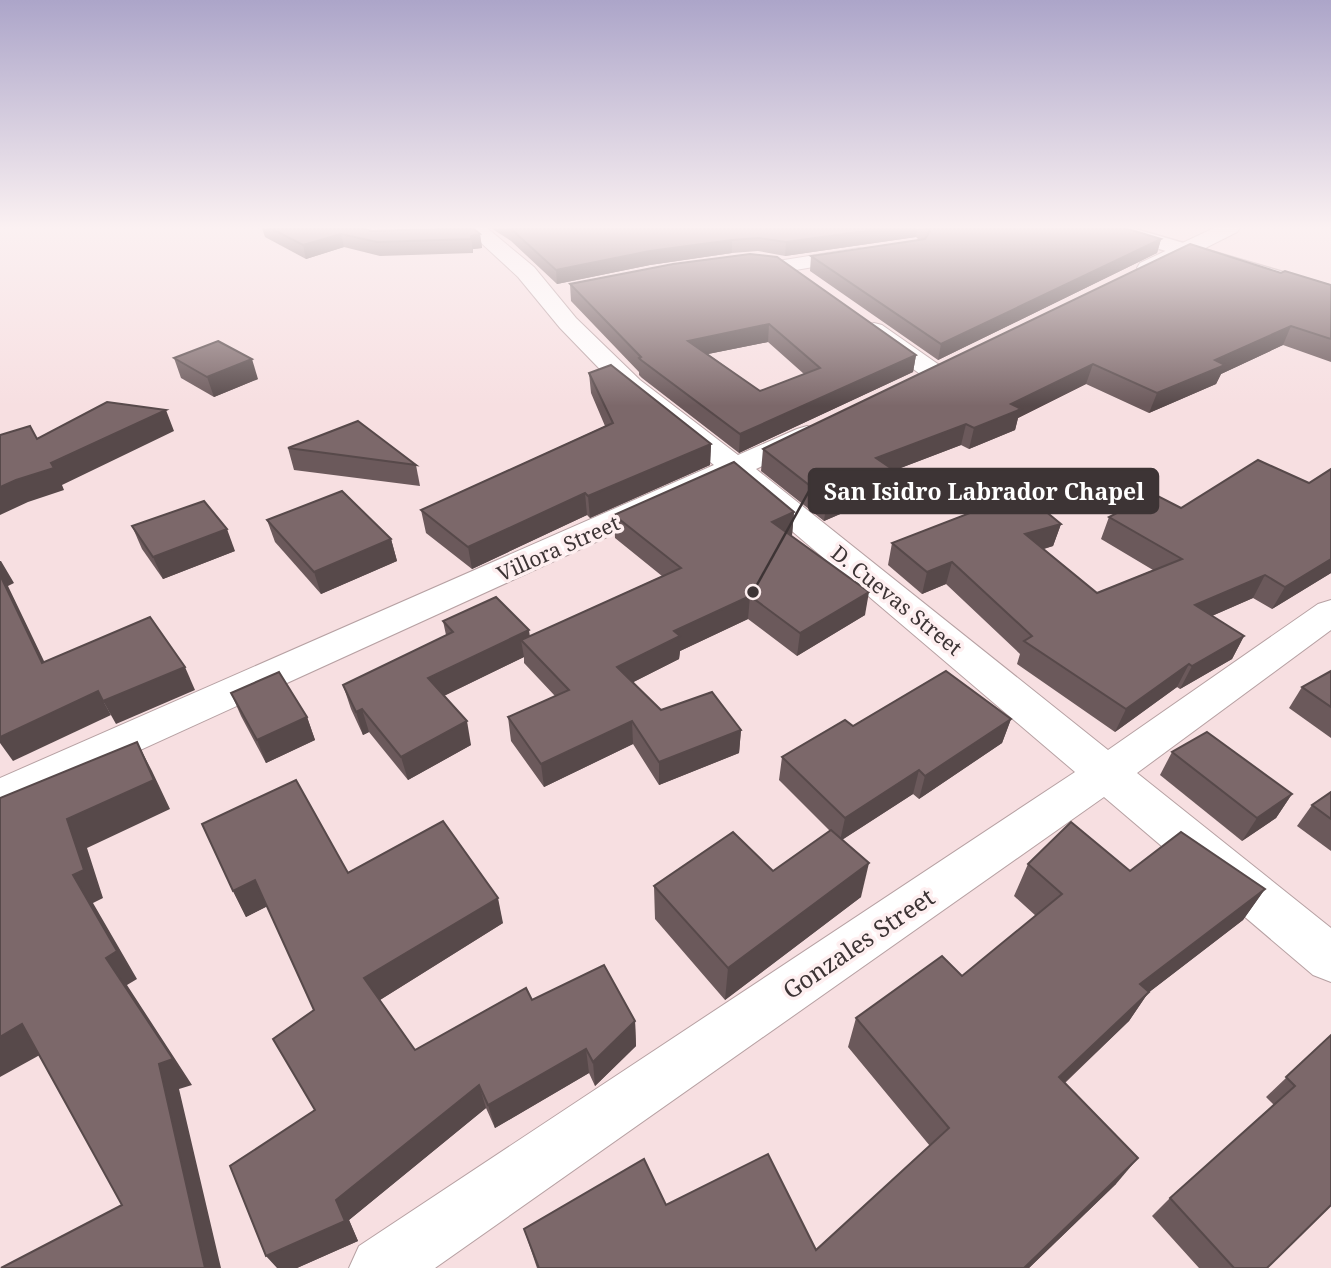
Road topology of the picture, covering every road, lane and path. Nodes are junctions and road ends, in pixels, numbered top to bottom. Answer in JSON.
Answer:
{"nodes":[{"id":1,"x":551,"y":287,"type":"edge"},
{"id":2,"x":1311,"y":287,"type":"edge"},
{"id":3,"x":1331,"y":293,"type":"edge"},
{"id":4,"x":861,"y":321,"type":"edge"},
{"id":5,"x":936,"y":374,"type":"edge"},
{"id":6,"x":836,"y":421,"type":"edge"},
{"id":7,"x":736,"y":468,"type":"junction"},
{"id":8,"x":1331,"y":612,"type":"edge"},
{"id":9,"x":1108,"y":772,"type":"junction"},
{"id":10,"x":0,"y":797,"type":"edge"},
{"id":11,"x":1331,"y":959,"type":"edge"},
{"id":12,"x":381,"y":1268,"type":"edge"}],
"edges":[{"from":1,"to":7,"type":"street","name":"D. Cuevas Street"},
{"from":2,"to":3,"type":"street"},
{"from":4,"to":5,"type":"street"},
{"from":6,"to":7,"type":"street","name":"Villora Street"},
{"from":7,"to":9,"type":"street","name":"D. Cuevas Street"},
{"from":7,"to":10,"type":"street","name":"Villora Street"},
{"from":8,"to":9,"type":"street","name":"Gonzales Street"},
{"from":9,"to":11,"type":"street","name":"D. Cuevas Street"},
{"from":9,"to":12,"type":"street","name":"Gonzales Street"}]}
